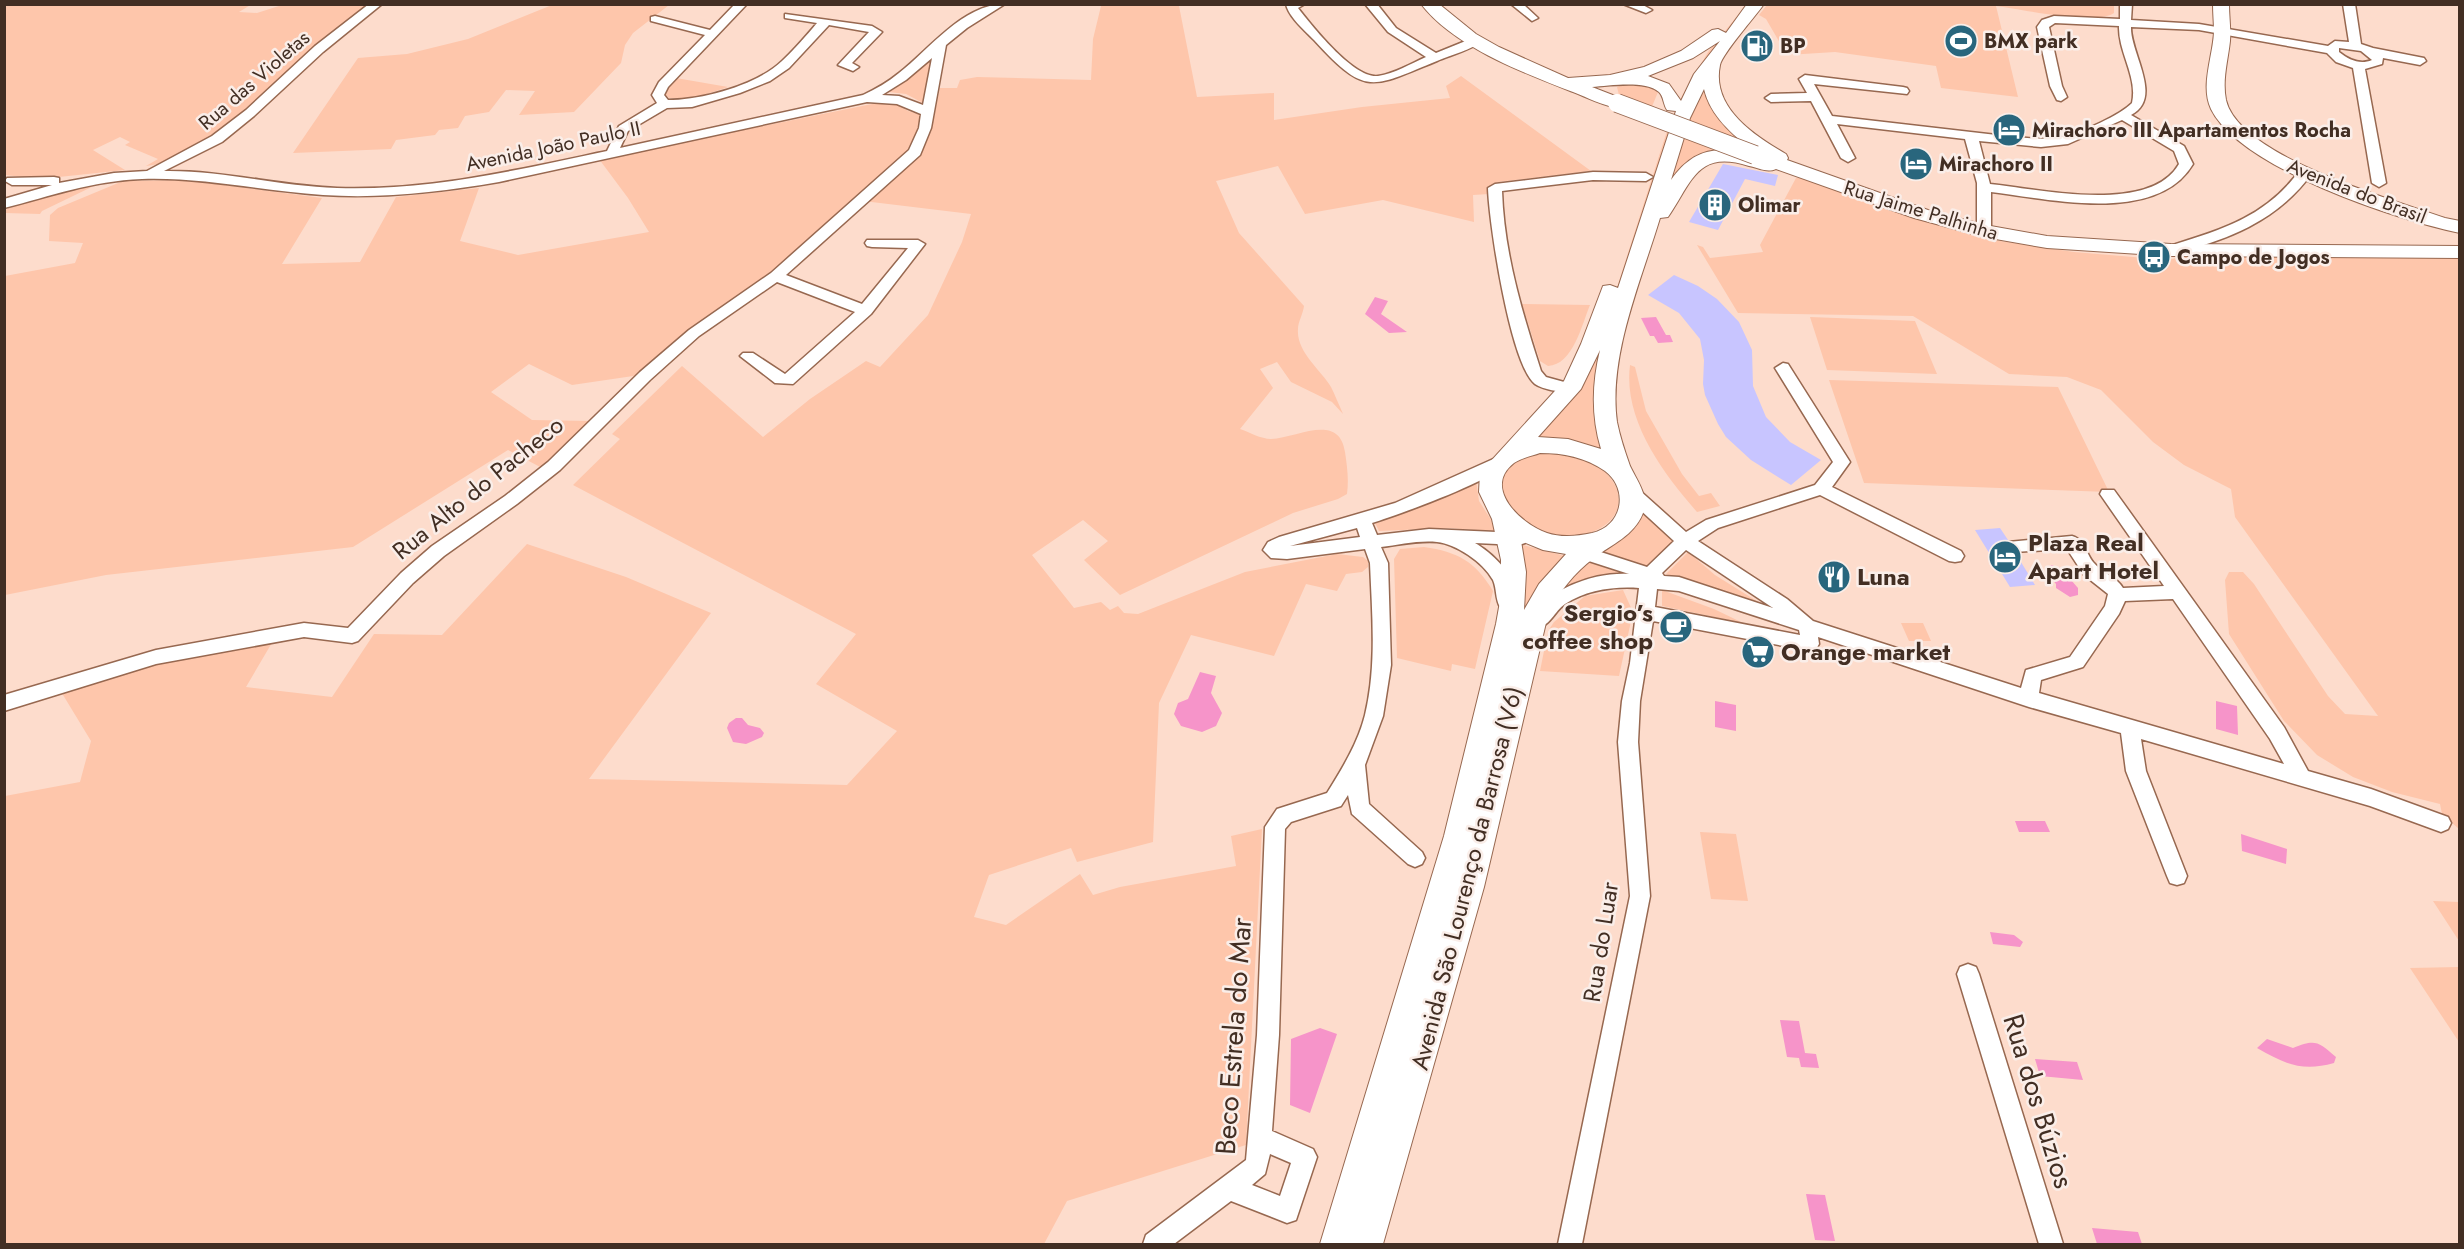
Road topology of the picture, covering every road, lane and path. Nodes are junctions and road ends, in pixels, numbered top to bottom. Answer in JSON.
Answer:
{"nodes":[{"id":1,"x":377,"y":4,"type":"edge"},
{"id":2,"x":742,"y":4,"type":"edge"},
{"id":3,"x":1000,"y":4,"type":"edge"},
{"id":4,"x":1370,"y":4,"type":"edge"},
{"id":5,"x":1429,"y":4,"type":"edge"},
{"id":6,"x":1516,"y":4,"type":"edge"},
{"id":7,"x":1628,"y":4,"type":"edge"},
{"id":8,"x":1741,"y":4,"type":"edge"},
{"id":9,"x":1756,"y":4,"type":"edge"},
{"id":10,"x":2126,"y":4,"type":"edge"},
{"id":11,"x":2221,"y":4,"type":"edge"},
{"id":12,"x":2349,"y":4,"type":"edge"},
{"id":13,"x":1294,"y":5,"type":"edge"},
{"id":14,"x":1646,"y":10,"type":"dead end"},
{"id":15,"x":789,"y":16,"type":"dead end"},
{"id":16,"x":1532,"y":18,"type":"dead end"},
{"id":17,"x":655,"y":19,"type":"dead end"},
{"id":18,"x":826,"y":21,"type":"junction"},
{"id":19,"x":2126,"y":22,"type":"junction"},
{"id":20,"x":2222,"y":31,"type":"junction"},
{"id":21,"x":713,"y":34,"type":"junction"},
{"id":22,"x":1718,"y":34,"type":"junction"},
{"id":23,"x":1477,"y":40,"type":"junction"},
{"id":24,"x":941,"y":42,"type":"junction"},
{"id":25,"x":2355,"y":45,"type":"junction"},
{"id":26,"x":2331,"y":50,"type":"junction"},
{"id":27,"x":1433,"y":56,"type":"junction"},
{"id":28,"x":2375,"y":58,"type":"junction"},
{"id":29,"x":1711,"y":62,"type":"junction"},
{"id":30,"x":2358,"y":65,"type":"junction"},
{"id":31,"x":2422,"y":66,"type":"dead end"},
{"id":32,"x":853,"y":67,"type":"dead end"},
{"id":33,"x":1546,"y":74,"type":"junction"},
{"id":34,"x":1903,"y":91,"type":"dead end"},
{"id":35,"x":1814,"y":97,"type":"junction"},
{"id":36,"x":2061,"y":97,"type":"dead end"},
{"id":37,"x":867,"y":98,"type":"junction"},
{"id":38,"x":1771,"y":98,"type":"dead end"},
{"id":39,"x":1617,"y":103,"type":"junction"},
{"id":40,"x":664,"y":104,"type":"junction"},
{"id":41,"x":1673,"y":106,"type":"junction"},
{"id":42,"x":927,"y":112,"type":"junction"},
{"id":43,"x":2122,"y":115,"type":"junction"},
{"id":44,"x":1827,"y":119,"type":"junction"},
{"id":45,"x":1971,"y":137,"type":"junction"},
{"id":46,"x":612,"y":154,"type":"junction"},
{"id":47,"x":1848,"y":158,"type":"dead end"},
{"id":48,"x":2305,"y":173,"type":"junction"},
{"id":49,"x":149,"y":174,"type":"junction"},
{"id":50,"x":1646,"y":177,"type":"junction"},
{"id":51,"x":1813,"y":177,"type":"junction"},
{"id":52,"x":8,"y":181,"type":"edge"},
{"id":53,"x":80,"y":181,"type":"junction"},
{"id":54,"x":2379,"y":183,"type":"dead end"},
{"id":55,"x":1986,"y":188,"type":"junction"},
{"id":56,"x":4,"y":204,"type":"edge"},
{"id":57,"x":2450,"y":225,"type":"edge"},
{"id":58,"x":1984,"y":231,"type":"junction"},
{"id":59,"x":1644,"y":241,"type":"junction"},
{"id":60,"x":872,"y":243,"type":"dead end"},
{"id":61,"x":2458,"y":246,"type":"edge"},
{"id":62,"x":2171,"y":250,"type":"junction"},
{"id":63,"x":776,"y":276,"type":"junction"},
{"id":64,"x":866,"y":311,"type":"junction"},
{"id":65,"x":748,"y":356,"type":"dead end"},
{"id":66,"x":1783,"y":368,"type":"dead end"},
{"id":67,"x":1569,"y":389,"type":"junction"},
{"id":68,"x":1504,"y":459,"type":"junction"},
{"id":69,"x":1629,"y":488,"type":"junction"},
{"id":70,"x":1821,"y":489,"type":"junction"},
{"id":71,"x":2108,"y":494,"type":"dead end"},
{"id":72,"x":1362,"y":520,"type":"junction"},
{"id":73,"x":1516,"y":532,"type":"junction"},
{"id":74,"x":1429,"y":535,"type":"junction"},
{"id":75,"x":1372,"y":541,"type":"junction"},
{"id":76,"x":1685,"y":541,"type":"junction"},
{"id":77,"x":2014,"y":546,"type":"dead end"},
{"id":78,"x":1571,"y":548,"type":"junction"},
{"id":79,"x":1955,"y":556,"type":"dead end"},
{"id":80,"x":1649,"y":577,"type":"junction"},
{"id":81,"x":2178,"y":592,"type":"junction"},
{"id":82,"x":2117,"y":595,"type":"junction"},
{"id":83,"x":1645,"y":612,"type":"junction"},
{"id":84,"x":1808,"y":627,"type":"junction"},
{"id":85,"x":1518,"y":631,"type":"junction"},
{"id":86,"x":2029,"y":699,"type":"junction"},
{"id":87,"x":4,"y":703,"type":"edge"},
{"id":88,"x":2130,"y":729,"type":"junction"},
{"id":89,"x":1355,"y":765,"type":"junction"},
{"id":90,"x":2302,"y":779,"type":"junction"},
{"id":91,"x":1334,"y":800,"type":"junction"},
{"id":92,"x":1359,"y":808,"type":"junction"},
{"id":93,"x":2441,"y":823,"type":"dead end"},
{"id":94,"x":1415,"y":858,"type":"dead end"},
{"id":95,"x":2177,"y":876,"type":"dead end"},
{"id":96,"x":1968,"y":974,"type":"dead end"},
{"id":97,"x":1260,"y":1138,"type":"junction"},
{"id":98,"x":1229,"y":1188,"type":"junction"},
{"id":99,"x":1155,"y":1245,"type":"edge"},
{"id":100,"x":1337,"y":1245,"type":"edge"},
{"id":101,"x":1366,"y":1245,"type":"edge"},
{"id":102,"x":1570,"y":1245,"type":"edge"},
{"id":103,"x":2051,"y":1245,"type":"edge"}],
"edges":[{"from":1,"to":49,"type":"street","name":"Rua das Violetas"},
{"from":2,"to":21,"type":"street"},
{"from":3,"to":24,"type":"street","name":"Avenida João Paulo II"},
{"from":4,"to":27,"type":"street"},
{"from":5,"to":23,"type":"main road","name":"Rua Jaime Palhinha"},
{"from":6,"to":16,"type":"street"},
{"from":7,"to":14,"type":"street"},
{"from":8,"to":22,"type":"main road","name":"Avenida São Lourenço da Barrosa (V6)"},
{"from":9,"to":29,"type":"main road"},
{"from":10,"to":19,"type":"street"},
{"from":11,"to":20,"type":"main road","name":"Avenida do Brasil"},
{"from":12,"to":25,"type":"street"},
{"from":13,"to":27,"type":"street"},
{"from":15,"to":18,"type":"street"},
{"from":17,"to":21,"type":"street"},
{"from":18,"to":32,"type":"street"},
{"from":18,"to":40,"type":"street"},
{"from":19,"to":20,"type":"street"},
{"from":19,"to":36,"type":"street"},
{"from":19,"to":43,"type":"street"},
{"from":20,"to":26,"type":"street"},
{"from":20,"to":48,"type":"main road","name":"Avenida do Brasil"},
{"from":21,"to":40,"type":"street"},
{"from":22,"to":33,"type":"main road"},
{"from":22,"to":41,"type":"main road","name":"Avenida São Lourenço da Barrosa (V6)"},
{"from":23,"to":27,"type":"street"},
{"from":23,"to":33,"type":"main road","name":"Rua Jaime Palhinha"},
{"from":24,"to":37,"type":"street","name":"Avenida João Paulo II"},
{"from":24,"to":42,"type":"street","name":"Rua Alto do Pacheco"},
{"from":25,"to":26,"type":"street"},
{"from":25,"to":28,"type":"street"},
{"from":26,"to":30,"type":"street"},
{"from":28,"to":30,"type":"street"},
{"from":28,"to":31,"type":"street"},
{"from":29,"to":51,"type":"main road"},
{"from":29,"to":59,"type":"main road"},
{"from":30,"to":54,"type":"street"},
{"from":33,"to":39,"type":"main road","name":"Rua Jaime Palhinha"},
{"from":34,"to":35,"type":"street"},
{"from":35,"to":38,"type":"street"},
{"from":35,"to":44,"type":"street"},
{"from":37,"to":42,"type":"street"},
{"from":37,"to":46,"type":"street","name":"Avenida João Paulo II"},
{"from":39,"to":41,"type":"main road"},
{"from":39,"to":51,"type":"main road","name":"Rua Jaime Palhinha","bridge":true},
{"from":40,"to":46,"type":"street"},
{"from":41,"to":50,"type":"main road","name":"Avenida São Lourenço da Barrosa (V6)"},
{"from":42,"to":63,"type":"street","name":"Rua Alto do Pacheco"},
{"from":43,"to":45,"type":"street"},
{"from":43,"to":55,"type":"street"},
{"from":44,"to":45,"type":"street"},
{"from":44,"to":47,"type":"street"},
{"from":45,"to":55,"type":"street"},
{"from":46,"to":49,"type":"street","name":"Avenida João Paulo II"},
{"from":48,"to":57,"type":"main road","name":"Avenida do Brasil"},
{"from":48,"to":62,"type":"street"},
{"from":49,"to":53,"type":"street","name":"Avenida João Paulo II"},
{"from":50,"to":67,"type":"main road","name":"Avenida São Lourenço da Barrosa (V6)"},
{"from":50,"to":67,"type":"street"},
{"from":51,"to":58,"type":"main road","name":"Rua Jaime Palhinha"},
{"from":51,"to":59,"type":"main road"},
{"from":52,"to":53,"type":"street"},
{"from":52,"to":56,"type":"street"},
{"from":53,"to":56,"type":"street"},
{"from":55,"to":58,"type":"street"},
{"from":57,"to":61,"type":"main road","name":"Avenida do Brasil"},
{"from":58,"to":62,"type":"main road","name":"Rua Jaime Palhinha"},
{"from":59,"to":69,"type":"main road"},
{"from":60,"to":64,"type":"street"},
{"from":61,"to":62,"type":"main road","name":"Rua Jaime Palhinha"},
{"from":63,"to":64,"type":"street"},
{"from":63,"to":87,"type":"street","name":"Rua Alto do Pacheco"},
{"from":64,"to":65,"type":"street"},
{"from":66,"to":70,"type":"street"},
{"from":67,"to":68,"type":"main road","name":"Avenida São Lourenço da Barrosa (V6)"},
{"from":68,"to":69,"type":"main road"},
{"from":68,"to":72,"type":"street"},
{"from":68,"to":73,"type":"main road","name":"Avenida São Lourenço da Barrosa (V6)"},
{"from":69,"to":76,"type":"street"},
{"from":69,"to":78,"type":"main road","name":"Avenida São Lourenço da Barrosa (V6)"},
{"from":70,"to":76,"type":"street"},
{"from":70,"to":79,"type":"street"},
{"from":71,"to":81,"type":"street"},
{"from":72,"to":75,"type":"street"},
{"from":72,"to":75,"type":"street"},
{"from":73,"to":74,"type":"street"},
{"from":73,"to":78,"type":"main road"},
{"from":73,"to":85,"type":"main road","name":"Avenida São Lourenço da Barrosa (V6)"},
{"from":74,"to":75,"type":"street"},
{"from":74,"to":85,"type":"street"},
{"from":75,"to":89,"type":"street"},
{"from":76,"to":80,"type":"street"},
{"from":76,"to":84,"type":"street"},
{"from":77,"to":82,"type":"street"},
{"from":78,"to":80,"type":"street"},
{"from":78,"to":85,"type":"main road","name":"Avenida São Lourenço da Barrosa (V6)"},
{"from":80,"to":83,"type":"street","name":"Rua do Luar"},
{"from":80,"to":84,"type":"street"},
{"from":80,"to":85,"type":"street"},
{"from":81,"to":82,"type":"street"},
{"from":81,"to":90,"type":"street"},
{"from":82,"to":86,"type":"street"},
{"from":83,"to":84,"type":"street"},
{"from":83,"to":102,"type":"street","name":"Rua do Luar"},
{"from":84,"to":86,"type":"street"},
{"from":85,"to":100,"type":"main road","name":"Avenida São Lourenço da Barrosa (V6)"},
{"from":85,"to":101,"type":"main road","name":"Avenida São Lourenço da Barrosa (V6)"},
{"from":86,"to":88,"type":"street"},
{"from":88,"to":90,"type":"street"},
{"from":88,"to":95,"type":"street"},
{"from":89,"to":91,"type":"street"},
{"from":89,"to":92,"type":"street"},
{"from":90,"to":93,"type":"street"},
{"from":91,"to":92,"type":"street"},
{"from":91,"to":97,"type":"street","name":"Beco Estrela do Mar"},
{"from":92,"to":94,"type":"street"},
{"from":96,"to":103,"type":"street","name":"Rua dos Búzios"},
{"from":97,"to":98,"type":"street","name":"Beco Estrela do Mar"},
{"from":97,"to":98,"type":"street"},
{"from":98,"to":99,"type":"street","name":"Beco Estrela do Mar"}]}
